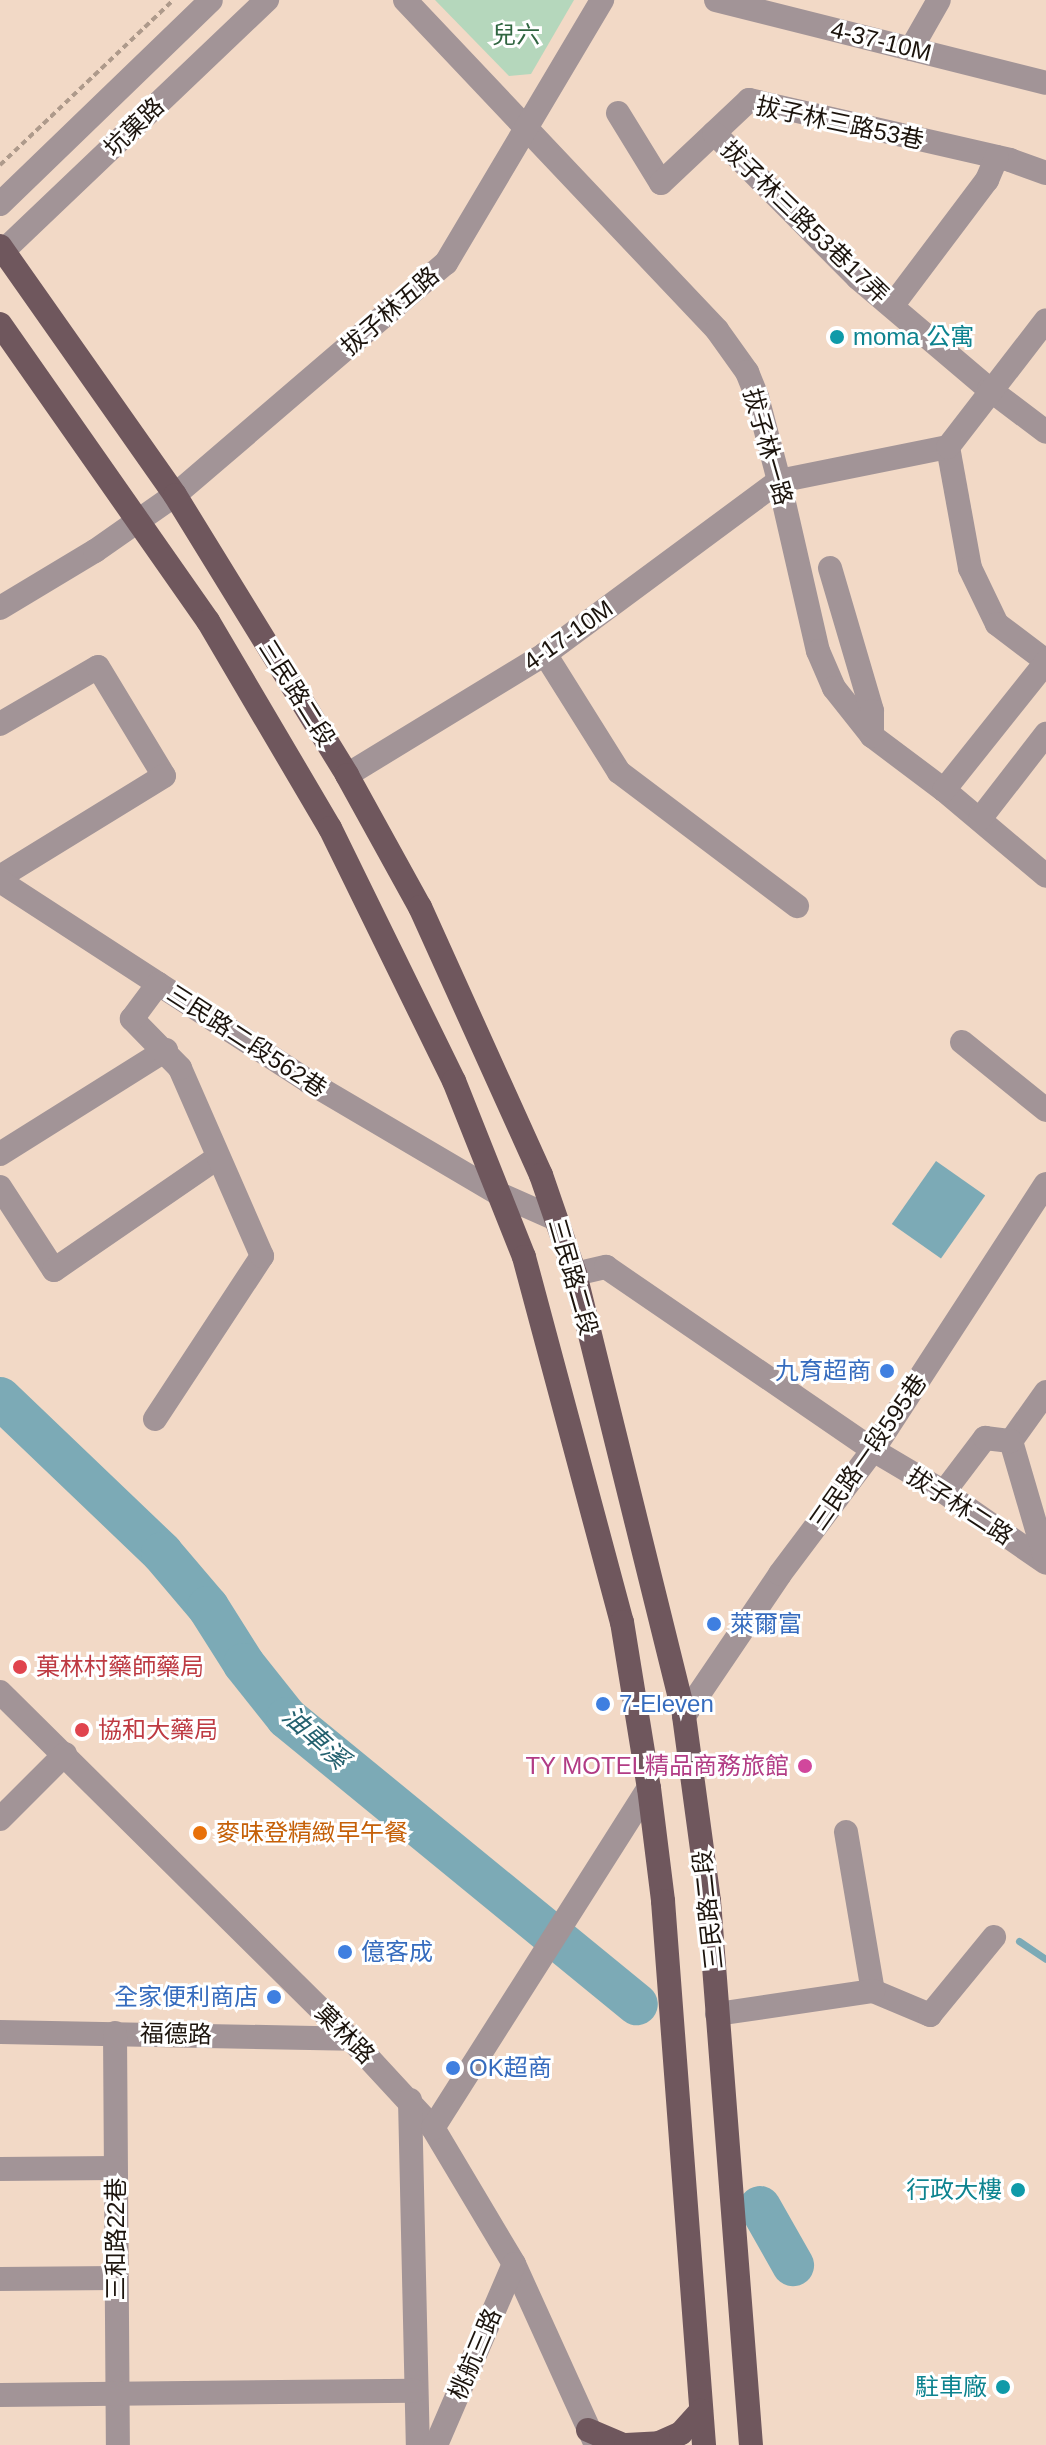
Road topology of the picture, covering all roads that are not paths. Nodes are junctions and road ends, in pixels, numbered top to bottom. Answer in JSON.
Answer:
{"nodes":[{"id":1,"x":211,"y":0,"type":"edge"},
{"id":2,"x":267,"y":0,"type":"edge"},
{"id":3,"x":405,"y":0,"type":"edge"},
{"id":4,"x":602,"y":0,"type":"edge"},
{"id":5,"x":716,"y":0,"type":"edge"},
{"id":6,"x":939,"y":0,"type":"edge"},
{"id":7,"x":911,"y":49,"type":"junction"},
{"id":8,"x":1046,"y":83,"type":"edge"},
{"id":9,"x":618,"y":113,"type":"dead end"},
{"id":10,"x":526,"y":129,"type":"junction"},
{"id":11,"x":714,"y":133,"type":"junction"},
{"id":12,"x":997,"y":157,"type":"junction"},
{"id":13,"x":1046,"y":173,"type":"edge"},
{"id":14,"x":0,"y":204,"type":"edge"},
{"id":15,"x":1,"y":250,"type":"edge"},
{"id":16,"x":892,"y":306,"type":"junction"},
{"id":17,"x":1046,"y":320,"type":"edge"},
{"id":18,"x":0,"y":324,"type":"edge"},
{"id":19,"x":989,"y":389,"type":"junction"},
{"id":20,"x":1046,"y":432,"type":"edge"},
{"id":21,"x":948,"y":447,"type":"junction"},
{"id":22,"x":779,"y":481,"type":"junction"},
{"id":23,"x":175,"y":495,"type":"junction"},
{"id":24,"x":140,"y":521,"type":"junction"},
{"id":25,"x":830,"y":568,"type":"dead end"},
{"id":26,"x":0,"y":608,"type":"edge"},
{"id":27,"x":545,"y":654,"type":"junction"},
{"id":28,"x":1046,"y":662,"type":"edge"},
{"id":29,"x":0,"y":724,"type":"edge"},
{"id":30,"x":1046,"y":734,"type":"edge"},
{"id":31,"x":872,"y":736,"type":"junction"},
{"id":32,"x":347,"y":775,"type":"junction"},
{"id":33,"x":944,"y":790,"type":"junction"},
{"id":34,"x":980,"y":819,"type":"junction"},
{"id":35,"x":1046,"y":876,"type":"edge"},
{"id":36,"x":0,"y":879,"type":"edge"},
{"id":37,"x":797,"y":906,"type":"dead end"},
{"id":38,"x":158,"y":984,"type":"junction"},
{"id":39,"x":962,"y":1042,"type":"dead end"},
{"id":40,"x":166,"y":1050,"type":"junction"},
{"id":41,"x":1046,"y":1110,"type":"edge"},
{"id":42,"x":0,"y":1154,"type":"edge"},
{"id":43,"x":217,"y":1158,"type":"junction"},
{"id":44,"x":1046,"y":1184,"type":"edge"},
{"id":45,"x":0,"y":1187,"type":"edge"},
{"id":46,"x":499,"y":1194,"type":"junction"},
{"id":47,"x":556,"y":1219,"type":"junction"},
{"id":48,"x":575,"y":1274,"type":"junction"},
{"id":49,"x":1046,"y":1392,"type":"edge"},
{"id":50,"x":155,"y":1419,"type":"dead end"},
{"id":51,"x":1011,"y":1441,"type":"junction"},
{"id":52,"x":873,"y":1450,"type":"junction"},
{"id":53,"x":944,"y":1492,"type":"junction"},
{"id":54,"x":1046,"y":1562,"type":"edge"},
{"id":55,"x":0,"y":1692,"type":"edge"},
{"id":56,"x":684,"y":1716,"type":"junction"},
{"id":57,"x":65,"y":1754,"type":"junction"},
{"id":58,"x":649,"y":1788,"type":"junction"},
{"id":59,"x":0,"y":1819,"type":"edge"},
{"id":60,"x":846,"y":1832,"type":"dead end"},
{"id":61,"x":994,"y":1937,"type":"dead end"},
{"id":62,"x":873,"y":1991,"type":"junction"},
{"id":63,"x":717,"y":2014,"type":"junction"},
{"id":64,"x":0,"y":2032,"type":"edge"},
{"id":65,"x":115,"y":2033,"type":"junction"},
{"id":66,"x":351,"y":2039,"type":"junction"},
{"id":67,"x":410,"y":2099,"type":"junction"},
{"id":68,"x":433,"y":2128,"type":"junction"},
{"id":69,"x":115,"y":2168,"type":"junction"},
{"id":70,"x":0,"y":2169,"type":"edge"},
{"id":71,"x":514,"y":2264,"type":"junction"},
{"id":72,"x":116,"y":2278,"type":"junction"},
{"id":73,"x":0,"y":2279,"type":"edge"},
{"id":74,"x":414,"y":2391,"type":"junction"},
{"id":75,"x":117,"y":2392,"type":"junction"},
{"id":76,"x":0,"y":2395,"type":"edge"},
{"id":77,"x":701,"y":2411,"type":"junction"},
{"id":78,"x":592,"y":2437,"type":"edge"},
{"id":79,"x":118,"y":2445,"type":"edge"},
{"id":80,"x":418,"y":2445,"type":"edge"},
{"id":81,"x":436,"y":2445,"type":"edge"},
{"id":82,"x":625,"y":2445,"type":"edge"},
{"id":83,"x":704,"y":2445,"type":"edge"},
{"id":84,"x":751,"y":2445,"type":"edge"}],
"edges":[{"from":1,"to":14,"type":"street","name":"坑菓路"},
{"from":2,"to":15,"type":"street","name":"坑菓路"},
{"from":3,"to":10,"type":"street","name":"拔子林一路"},
{"from":4,"to":10,"type":"street","name":"拔子林五路"},
{"from":5,"to":7,"type":"street","name":"4-37-10M"},
{"from":6,"to":7,"type":"street"},
{"from":7,"to":8,"type":"street","name":"4-37-10M"},
{"from":9,"to":11,"type":"street","name":"拔子林三路53巷"},
{"from":10,"to":22,"type":"street","name":"拔子林一路"},
{"from":10,"to":23,"type":"street","name":"拔子林五路"},
{"from":11,"to":12,"type":"street","name":"拔子林三路53巷"},
{"from":11,"to":16,"type":"street","name":"拔子林三路53巷17弄"},
{"from":12,"to":13,"type":"street","name":"拔子林三路53巷"},
{"from":12,"to":16,"type":"street"},
{"from":15,"to":23,"type":"main road","name":"三民路二段"},
{"from":16,"to":19,"type":"street","name":"拔子林三路53巷17弄"},
{"from":17,"to":19,"type":"street"},
{"from":18,"to":24,"type":"main road","name":"三民路二段"},
{"from":19,"to":20,"type":"street","name":"拔子林三路53巷17弄"},
{"from":19,"to":21,"type":"street"},
{"from":21,"to":22,"type":"street"},
{"from":21,"to":28,"type":"street"},
{"from":22,"to":27,"type":"street","name":"4-17-10M"},
{"from":22,"to":31,"type":"street","name":"拔子林一路"},
{"from":23,"to":24,"type":"street","name":"拔子林五路"},
{"from":23,"to":32,"type":"main road","name":"三民路二段"},
{"from":24,"to":26,"type":"street","name":"拔子林五路"},
{"from":24,"to":46,"type":"main road","name":"三民路二段"},
{"from":25,"to":31,"type":"street"},
{"from":27,"to":32,"type":"street","name":"4-17-10M"},
{"from":27,"to":37,"type":"street"},
{"from":28,"to":33,"type":"street"},
{"from":29,"to":36,"type":"street"},
{"from":30,"to":34,"type":"street"},
{"from":31,"to":33,"type":"street","name":"拔子林一路"},
{"from":32,"to":47,"type":"main road","name":"三民路二段"},
{"from":33,"to":34,"type":"street","name":"拔子林一路"},
{"from":34,"to":35,"type":"street","name":"拔子林一路"},
{"from":36,"to":38,"type":"street","name":"三民路二段562巷"},
{"from":38,"to":40,"type":"street"},
{"from":38,"to":46,"type":"street","name":"三民路二段562巷"},
{"from":39,"to":41,"type":"street"},
{"from":40,"to":42,"type":"street"},
{"from":40,"to":43,"type":"street"},
{"from":43,"to":45,"type":"street"},
{"from":43,"to":50,"type":"street"},
{"from":44,"to":52,"type":"street","name":"三民路一段595巷"},
{"from":46,"to":47,"type":"street","name":"三民路二段562巷"},
{"from":46,"to":58,"type":"main road","name":"三民路二段"},
{"from":47,"to":48,"type":"main road","name":"三民路二段"},
{"from":48,"to":52,"type":"street","name":"拔子林二路"},
{"from":48,"to":56,"type":"main road","name":"三民路二段"},
{"from":49,"to":51,"type":"street"},
{"from":51,"to":53,"type":"street"},
{"from":51,"to":54,"type":"street"},
{"from":52,"to":53,"type":"street","name":"拔子林二路"},
{"from":52,"to":56,"type":"street","name":"三民路一段595巷"},
{"from":53,"to":54,"type":"street","name":"拔子林二路"},
{"from":55,"to":57,"type":"street","name":"菓林路"},
{"from":56,"to":63,"type":"main road","name":"三民路二段"},
{"from":57,"to":59,"type":"street"},
{"from":57,"to":66,"type":"street","name":"菓林路"},
{"from":58,"to":68,"type":"street"},
{"from":58,"to":77,"type":"main road","name":"三民路二段"},
{"from":60,"to":62,"type":"street"},
{"from":61,"to":62,"type":"street"},
{"from":62,"to":63,"type":"street"},
{"from":63,"to":84,"type":"main road","name":"三民路二段"},
{"from":64,"to":65,"type":"street","name":"福德路"},
{"from":65,"to":66,"type":"street","name":"福德路"},
{"from":65,"to":69,"type":"street","name":"三和路22巷"},
{"from":66,"to":67,"type":"street","name":"菓林路"},
{"from":67,"to":68,"type":"street","name":"菓林路"},
{"from":67,"to":74,"type":"street"},
{"from":68,"to":71,"type":"street","name":"菓林路"},
{"from":69,"to":70,"type":"street"},
{"from":69,"to":72,"type":"street","name":"三和路22巷"},
{"from":71,"to":78,"type":"street","name":"菓林路"},
{"from":71,"to":81,"type":"street","name":"桃航三路"},
{"from":72,"to":73,"type":"street"},
{"from":72,"to":75,"type":"street","name":"三和路22巷"},
{"from":74,"to":75,"type":"street"},
{"from":74,"to":80,"type":"street"},
{"from":75,"to":76,"type":"street"},
{"from":75,"to":79,"type":"street","name":"三和路22巷"},
{"from":77,"to":82,"type":"main road"},
{"from":77,"to":83,"type":"main road","name":"三民路二段"},
{"from":78,"to":82,"type":"main road"}]}
